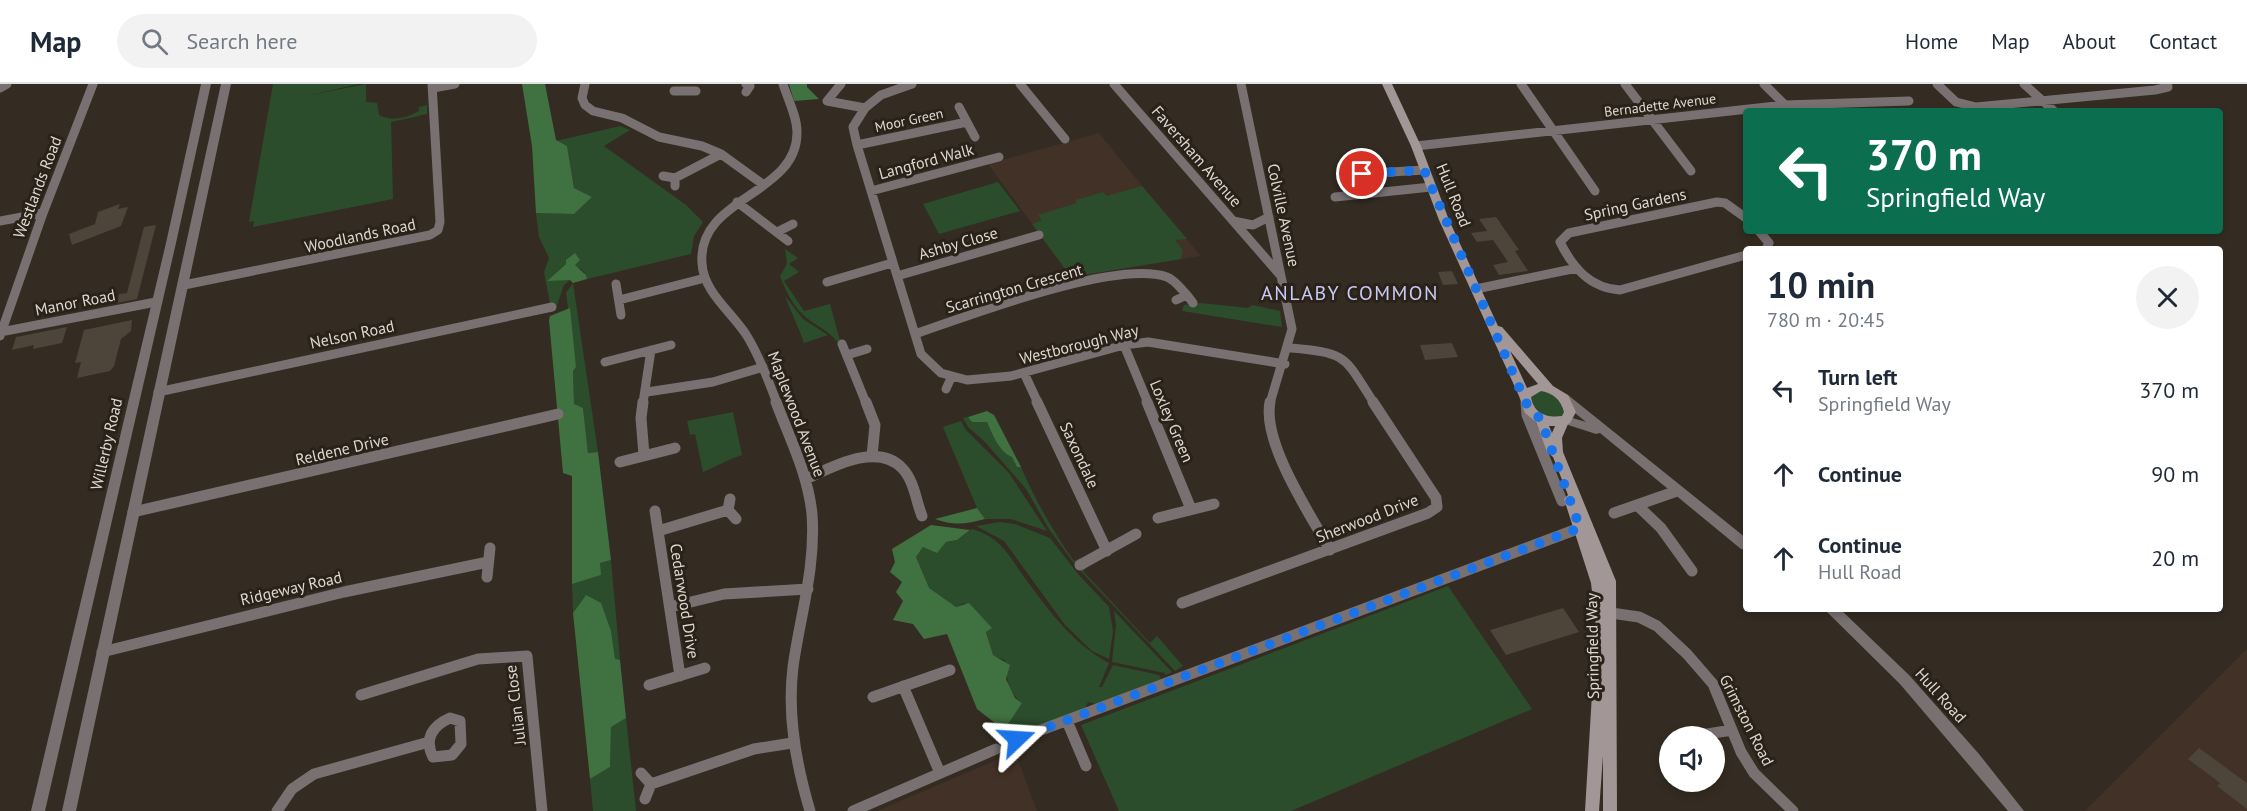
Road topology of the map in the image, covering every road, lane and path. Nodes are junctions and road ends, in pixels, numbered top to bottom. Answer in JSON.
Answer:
{"nodes":[{"id":1,"x":7,"y":84,"type":"edge"},
{"id":2,"x":93,"y":84,"type":"edge"},
{"id":3,"x":226,"y":84,"type":"edge"},
{"id":4,"x":455,"y":84,"type":"edge"},
{"id":5,"x":585,"y":84,"type":"edge"},
{"id":6,"x":783,"y":84,"type":"edge"},
{"id":7,"x":841,"y":84,"type":"edge"},
{"id":8,"x":912,"y":84,"type":"edge"},
{"id":9,"x":1020,"y":84,"type":"edge"},
{"id":10,"x":1241,"y":84,"type":"edge"},
{"id":11,"x":1387,"y":84,"type":"edge"},
{"id":12,"x":1521,"y":84,"type":"edge"},
{"id":13,"x":1624,"y":84,"type":"edge"},
{"id":14,"x":1764,"y":84,"type":"edge"},
{"id":15,"x":1937,"y":84,"type":"edge"},
{"id":16,"x":2024,"y":84,"type":"edge"},
{"id":17,"x":2167,"y":84,"type":"edge"},
{"id":18,"x":201,"y":85,"type":"edge"},
{"id":19,"x":1119,"y":85,"type":"edge"},
{"id":20,"x":433,"y":86,"type":"edge"},
{"id":21,"x":687,"y":87,"type":"edge"},
{"id":22,"x":0,"y":88,"type":"edge"},
{"id":23,"x":674,"y":91,"type":"dead end"},
{"id":24,"x":696,"y":91,"type":"dead end"},
{"id":25,"x":2042,"y":100,"type":"junction"},
{"id":26,"x":1909,"y":101,"type":"dead end"},
{"id":27,"x":959,"y":107,"type":"dead end"},
{"id":28,"x":865,"y":108,"type":"junction"},
{"id":29,"x":1788,"y":108,"type":"edge"},
{"id":30,"x":2051,"y":108,"type":"edge"},
{"id":31,"x":1743,"y":112,"type":"edge"},
{"id":32,"x":1652,"y":120,"type":"junction"},
{"id":33,"x":967,"y":122,"type":"junction"},
{"id":34,"x":1553,"y":132,"type":"junction"},
{"id":35,"x":1074,"y":136,"type":"dead end"},
{"id":36,"x":975,"y":137,"type":"dead end"},
{"id":37,"x":1065,"y":139,"type":"junction"},
{"id":38,"x":1055,"y":142,"type":"dead end"},
{"id":39,"x":857,"y":145,"type":"junction"},
{"id":40,"x":1416,"y":146,"type":"junction"},
{"id":41,"x":721,"y":154,"type":"junction"},
{"id":42,"x":999,"y":157,"type":"dead end"},
{"id":43,"x":1424,"y":170,"type":"junction"},
{"id":44,"x":1691,"y":171,"type":"dead end"},
{"id":45,"x":1342,"y":176,"type":"dead end"},
{"id":46,"x":663,"y":177,"type":"dead end"},
{"id":47,"x":764,"y":185,"type":"junction"},
{"id":48,"x":1431,"y":187,"type":"junction"},
{"id":49,"x":871,"y":191,"type":"junction"},
{"id":50,"x":1595,"y":191,"type":"dead end"},
{"id":51,"x":1335,"y":197,"type":"dead end"},
{"id":52,"x":737,"y":202,"type":"junction"},
{"id":53,"x":43,"y":213,"type":"junction"},
{"id":54,"x":1743,"y":216,"type":"edge"},
{"id":55,"x":1269,"y":217,"type":"junction"},
{"id":56,"x":0,"y":221,"type":"edge"},
{"id":57,"x":1233,"y":221,"type":"junction"},
{"id":58,"x":793,"y":224,"type":"dead end"},
{"id":59,"x":777,"y":232,"type":"junction"},
{"id":60,"x":1762,"y":234,"type":"edge"},
{"id":61,"x":1038,"y":235,"type":"dead end"},
{"id":62,"x":788,"y":241,"type":"dead end"},
{"id":63,"x":1768,"y":246,"type":"edge"},
{"id":64,"x":1743,"y":256,"type":"edge"},
{"id":65,"x":892,"y":263,"type":"junction"},
{"id":66,"x":1577,"y":268,"type":"junction"},
{"id":67,"x":897,"y":276,"type":"junction"},
{"id":68,"x":705,"y":278,"type":"junction"},
{"id":69,"x":1282,"y":278,"type":"junction"},
{"id":70,"x":825,"y":282,"type":"dead end"},
{"id":71,"x":616,"y":284,"type":"dead end"},
{"id":72,"x":184,"y":285,"type":"junction"},
{"id":73,"x":1476,"y":289,"type":"junction"},
{"id":74,"x":619,"y":300,"type":"junction"},
{"id":75,"x":1176,"y":300,"type":"dead end"},
{"id":76,"x":156,"y":302,"type":"junction"},
{"id":77,"x":552,"y":307,"type":"dead end"},
{"id":78,"x":621,"y":315,"type":"dead end"},
{"id":79,"x":1490,"y":320,"type":"junction"},
{"id":80,"x":0,"y":333,"type":"edge"},
{"id":81,"x":915,"y":334,"type":"junction"},
{"id":82,"x":842,"y":344,"type":"dead end"},
{"id":83,"x":671,"y":345,"type":"dead end"},
{"id":84,"x":1124,"y":345,"type":"junction"},
{"id":85,"x":1291,"y":348,"type":"junction"},
{"id":86,"x":867,"y":349,"type":"dead end"},
{"id":87,"x":651,"y":350,"type":"junction"},
{"id":88,"x":848,"y":355,"type":"junction"},
{"id":89,"x":605,"y":362,"type":"dead end"},
{"id":90,"x":1285,"y":364,"type":"junction"},
{"id":91,"x":763,"y":367,"type":"junction"},
{"id":92,"x":1024,"y":373,"type":"junction"},
{"id":93,"x":951,"y":378,"type":"junction"},
{"id":94,"x":1549,"y":388,"type":"junction"},
{"id":95,"x":946,"y":389,"type":"dead end"},
{"id":96,"x":158,"y":392,"type":"junction"},
{"id":97,"x":647,"y":392,"type":"junction"},
{"id":98,"x":1564,"y":398,"type":"junction"},
{"id":99,"x":1525,"y":400,"type":"junction"},
{"id":100,"x":558,"y":414,"type":"dead end"},
{"id":101,"x":1541,"y":420,"type":"junction"},
{"id":102,"x":1564,"y":421,"type":"junction"},
{"id":103,"x":1605,"y":434,"type":"junction"},
{"id":104,"x":675,"y":447,"type":"dead end"},
{"id":105,"x":644,"y":455,"type":"junction"},
{"id":106,"x":872,"y":456,"type":"junction"},
{"id":107,"x":620,"y":462,"type":"dead end"},
{"id":108,"x":806,"y":479,"type":"junction"},
{"id":109,"x":1677,"y":491,"type":"junction"},
{"id":110,"x":1562,"y":501,"type":"dead end"},
{"id":111,"x":1214,"y":504,"type":"dead end"},
{"id":112,"x":1638,"y":506,"type":"junction"},
{"id":113,"x":1191,"y":509,"type":"junction"},
{"id":114,"x":731,"y":510,"type":"dead end"},
{"id":115,"x":655,"y":511,"type":"dead end"},
{"id":116,"x":133,"y":512,"type":"junction"},
{"id":117,"x":1614,"y":513,"type":"dead end"},
{"id":118,"x":922,"y":516,"type":"dead end"},
{"id":119,"x":1158,"y":518,"type":"dead end"},
{"id":120,"x":1580,"y":528,"type":"junction"},
{"id":121,"x":658,"y":531,"type":"junction"},
{"id":122,"x":1136,"y":534,"type":"dead end"},
{"id":123,"x":1743,"y":543,"type":"edge"},
{"id":124,"x":490,"y":548,"type":"dead end"},
{"id":125,"x":1330,"y":550,"type":"junction"},
{"id":126,"x":1107,"y":551,"type":"junction"},
{"id":127,"x":488,"y":562,"type":"junction"},
{"id":128,"x":1080,"y":565,"type":"dead end"},
{"id":129,"x":1692,"y":571,"type":"dead end"},
{"id":130,"x":487,"y":577,"type":"dead end"},
{"id":131,"x":808,"y":589,"type":"junction"},
{"id":132,"x":1191,"y":603,"type":"dead end"},
{"id":133,"x":670,"y":607,"type":"junction"},
{"id":134,"x":1834,"y":612,"type":"edge"},
{"id":135,"x":1611,"y":613,"type":"junction"},
{"id":136,"x":102,"y":651,"type":"junction"},
{"id":137,"x":705,"y":668,"type":"dead end"},
{"id":138,"x":950,"y":670,"type":"dead end"},
{"id":139,"x":680,"y":676,"type":"junction"},
{"id":140,"x":649,"y":686,"type":"dead end"},
{"id":141,"x":903,"y":686,"type":"junction"},
{"id":142,"x":361,"y":695,"type":"dead end"},
{"id":143,"x":873,"y":698,"type":"dead end"},
{"id":144,"x":1067,"y":721,"type":"junction"},
{"id":145,"x":1732,"y":730,"type":"junction"},
{"id":146,"x":1725,"y":731,"type":"edge"},
{"id":147,"x":1017,"y":739,"type":"dead end"},
{"id":148,"x":429,"y":742,"type":"dead end"},
{"id":149,"x":792,"y":743,"type":"junction"},
{"id":150,"x":996,"y":750,"type":"dead end"},
{"id":151,"x":1086,"y":766,"type":"dead end"},
{"id":152,"x":641,"y":773,"type":"dead end"},
{"id":153,"x":940,"y":773,"type":"junction"},
{"id":154,"x":651,"y":784,"type":"junction"},
{"id":155,"x":645,"y":799,"type":"dead end"},
{"id":156,"x":38,"y":811,"type":"edge"},
{"id":157,"x":69,"y":811,"type":"edge"},
{"id":158,"x":277,"y":811,"type":"edge"},
{"id":159,"x":542,"y":811,"type":"edge"},
{"id":160,"x":810,"y":811,"type":"edge"},
{"id":161,"x":853,"y":811,"type":"edge"},
{"id":162,"x":1592,"y":811,"type":"edge"},
{"id":163,"x":1610,"y":811,"type":"edge"},
{"id":164,"x":1793,"y":811,"type":"edge"},
{"id":165,"x":2017,"y":811,"type":"edge"}],
"edges":[{"from":1,"to":22,"type":"street"},
{"from":2,"to":53,"type":"street","name":"Westlands Road"},
{"from":3,"to":72,"type":"street"},
{"from":4,"to":20,"type":"street"},
{"from":5,"to":41,"type":"street"},
{"from":6,"to":47,"type":"street"},
{"from":7,"to":28,"type":"street"},
{"from":8,"to":28,"type":"street"},
{"from":9,"to":37,"type":"street"},
{"from":10,"to":55,"type":"street","name":"Colville Avenue"},
{"from":11,"to":40,"type":"main road","name":"Hull Road"},
{"from":12,"to":34,"type":"street"},
{"from":13,"to":32,"type":"street"},
{"from":14,"to":29,"type":"street"},
{"from":15,"to":25,"type":"street"},
{"from":16,"to":25,"type":"street"},
{"from":17,"to":25,"type":"street"},
{"from":18,"to":76,"type":"street","name":"Willerby Road"},
{"from":19,"to":57,"type":"street","name":"Faversham Avenue"},
{"from":20,"to":72,"type":"street","name":"Woodlands Road"},
{"from":21,"to":23,"type":"street"},
{"from":21,"to":24,"type":"street"},
{"from":25,"to":30,"type":"street"},
{"from":26,"to":29,"type":"street","name":"Bernadette Avenue"},
{"from":27,"to":33,"type":"street","name":"Moor Green"},
{"from":28,"to":39,"type":"street"},
{"from":31,"to":32,"type":"street","name":"Bernadette Avenue"},
{"from":32,"to":34,"type":"street","name":"Bernadette Avenue"},
{"from":32,"to":44,"type":"street"},
{"from":33,"to":36,"type":"street","name":"Moor Green"},
{"from":33,"to":39,"type":"street","name":"Moor Green"},
{"from":34,"to":40,"type":"street","name":"Bernadette Avenue"},
{"from":34,"to":50,"type":"street"},
{"from":35,"to":37,"type":"street"},
{"from":37,"to":38,"type":"street"},
{"from":39,"to":49,"type":"street"},
{"from":40,"to":43,"type":"main road","name":"Hull Road"},
{"from":41,"to":46,"type":"street"},
{"from":41,"to":47,"type":"street"},
{"from":42,"to":49,"type":"street","name":"Langford Walk"},
{"from":43,"to":45,"type":"street"},
{"from":43,"to":48,"type":"main road","name":"Hull Road"},
{"from":47,"to":52,"type":"street"},
{"from":48,"to":51,"type":"street"},
{"from":48,"to":73,"type":"main road","name":"Hull Road"},
{"from":49,"to":65,"type":"street"},
{"from":52,"to":59,"type":"street"},
{"from":52,"to":68,"type":"street"},
{"from":53,"to":56,"type":"street"},
{"from":53,"to":80,"type":"street","name":"Westlands Road"},
{"from":54,"to":66,"type":"street","name":"Spring Gardens"},
{"from":55,"to":57,"type":"street","name":"Faversham Avenue"},
{"from":55,"to":69,"type":"street","name":"Colville Avenue"},
{"from":57,"to":69,"type":"street","name":"Faversham Avenue"},
{"from":58,"to":59,"type":"street"},
{"from":59,"to":62,"type":"street"},
{"from":60,"to":63,"type":"street"},
{"from":61,"to":67,"type":"street","name":"Ashby Close"},
{"from":64,"to":66,"type":"street","name":"Spring Gardens"},
{"from":65,"to":67,"type":"street"},
{"from":65,"to":70,"type":"street"},
{"from":66,"to":73,"type":"street"},
{"from":67,"to":81,"type":"street"},
{"from":68,"to":74,"type":"street"},
{"from":68,"to":91,"type":"street","name":"Maplewood Avenue"},
{"from":69,"to":85,"type":"street","name":"Colville Avenue"},
{"from":71,"to":74,"type":"street"},
{"from":72,"to":96,"type":"street"},
{"from":73,"to":79,"type":"main road","name":"Hull Road"},
{"from":74,"to":78,"type":"street"},
{"from":75,"to":81,"type":"street","name":"Scarrington Crescent"},
{"from":76,"to":80,"type":"street","name":"Manor Road"},
{"from":76,"to":156,"type":"street","name":"Willerby Road"},
{"from":77,"to":96,"type":"street","name":"Nelson Road"},
{"from":79,"to":94,"type":"main road","name":"Hull Road"},
{"from":79,"to":99,"type":"main road","name":"Hull Road"},
{"from":81,"to":93,"type":"street"},
{"from":82,"to":88,"type":"street"},
{"from":83,"to":87,"type":"street"},
{"from":84,"to":90,"type":"street","name":"Westborough Way"},
{"from":84,"to":92,"type":"street","name":"Westborough Way"},
{"from":84,"to":113,"type":"street","name":"Loxley Green"},
{"from":85,"to":90,"type":"street","name":"Colville Avenue"},
{"from":85,"to":125,"type":"street","name":"Sherwood Drive"},
{"from":86,"to":88,"type":"street"},
{"from":87,"to":89,"type":"street"},
{"from":87,"to":97,"type":"street"},
{"from":88,"to":106,"type":"street"},
{"from":90,"to":125,"type":"street","name":"Colville Avenue"},
{"from":91,"to":97,"type":"street"},
{"from":91,"to":108,"type":"street","name":"Maplewood Avenue"},
{"from":92,"to":93,"type":"street","name":"Westborough Way"},
{"from":92,"to":126,"type":"street","name":"Saxondale"},
{"from":93,"to":95,"type":"street"},
{"from":94,"to":98,"type":"main road"},
{"from":94,"to":99,"type":"main road"},
{"from":96,"to":116,"type":"street"},
{"from":97,"to":105,"type":"street"},
{"from":98,"to":102,"type":"main road"},
{"from":98,"to":103,"type":"street"},
{"from":99,"to":101,"type":"main road"},
{"from":99,"to":110,"type":"street"},
{"from":100,"to":116,"type":"street","name":"Reldene Drive"},
{"from":101,"to":102,"type":"main road"},
{"from":101,"to":120,"type":"main road","name":"Springfield Way"},
{"from":102,"to":103,"type":"street"},
{"from":102,"to":135,"type":"main road","name":"Springfield Way"},
{"from":103,"to":109,"type":"street"},
{"from":104,"to":105,"type":"street"},
{"from":105,"to":107,"type":"street"},
{"from":106,"to":108,"type":"street"},
{"from":106,"to":118,"type":"street"},
{"from":108,"to":131,"type":"street","name":"Maplewood Avenue"},
{"from":109,"to":112,"type":"street"},
{"from":109,"to":123,"type":"street"},
{"from":111,"to":113,"type":"street"},
{"from":112,"to":117,"type":"street"},
{"from":112,"to":129,"type":"street"},
{"from":113,"to":119,"type":"street"},
{"from":114,"to":121,"type":"street","name":"Cedarwood Drive"},
{"from":115,"to":121,"type":"street","name":"Cedarwood Drive"},
{"from":116,"to":136,"type":"street"},
{"from":120,"to":144,"type":"street"},
{"from":120,"to":162,"type":"main road","name":"Springfield Way"},
{"from":121,"to":133,"type":"street","name":"Cedarwood Drive"},
{"from":122,"to":126,"type":"street"},
{"from":124,"to":127,"type":"street"},
{"from":125,"to":132,"type":"street","name":"Sherwood Drive"},
{"from":126,"to":128,"type":"street"},
{"from":127,"to":130,"type":"street"},
{"from":127,"to":136,"type":"street","name":"Ridgeway Road"},
{"from":131,"to":133,"type":"street"},
{"from":131,"to":149,"type":"street","name":"Maplewood Avenue"},
{"from":133,"to":139,"type":"street","name":"Cedarwood Drive"},
{"from":134,"to":165,"type":"street","name":"Hull Road"},
{"from":135,"to":145,"type":"street","name":"Grimston Road"},
{"from":135,"to":163,"type":"main road","name":"Springfield Way"},
{"from":136,"to":157,"type":"street"},
{"from":137,"to":139,"type":"street","name":"Cedarwood Drive"},
{"from":138,"to":141,"type":"street"},
{"from":139,"to":140,"type":"street","name":"Cedarwood Drive"},
{"from":141,"to":143,"type":"street"},
{"from":141,"to":153,"type":"street"},
{"from":142,"to":159,"type":"street","name":"Julian Close"},
{"from":144,"to":147,"type":"street"},
{"from":144,"to":151,"type":"street"},
{"from":145,"to":146,"type":"street"},
{"from":145,"to":164,"type":"street","name":"Grimston Road"},
{"from":148,"to":158,"type":"street"},
{"from":149,"to":154,"type":"street"},
{"from":149,"to":160,"type":"street","name":"Maplewood Avenue"},
{"from":150,"to":153,"type":"street"},
{"from":152,"to":154,"type":"street"},
{"from":153,"to":161,"type":"street"},
{"from":154,"to":155,"type":"street"}]}
